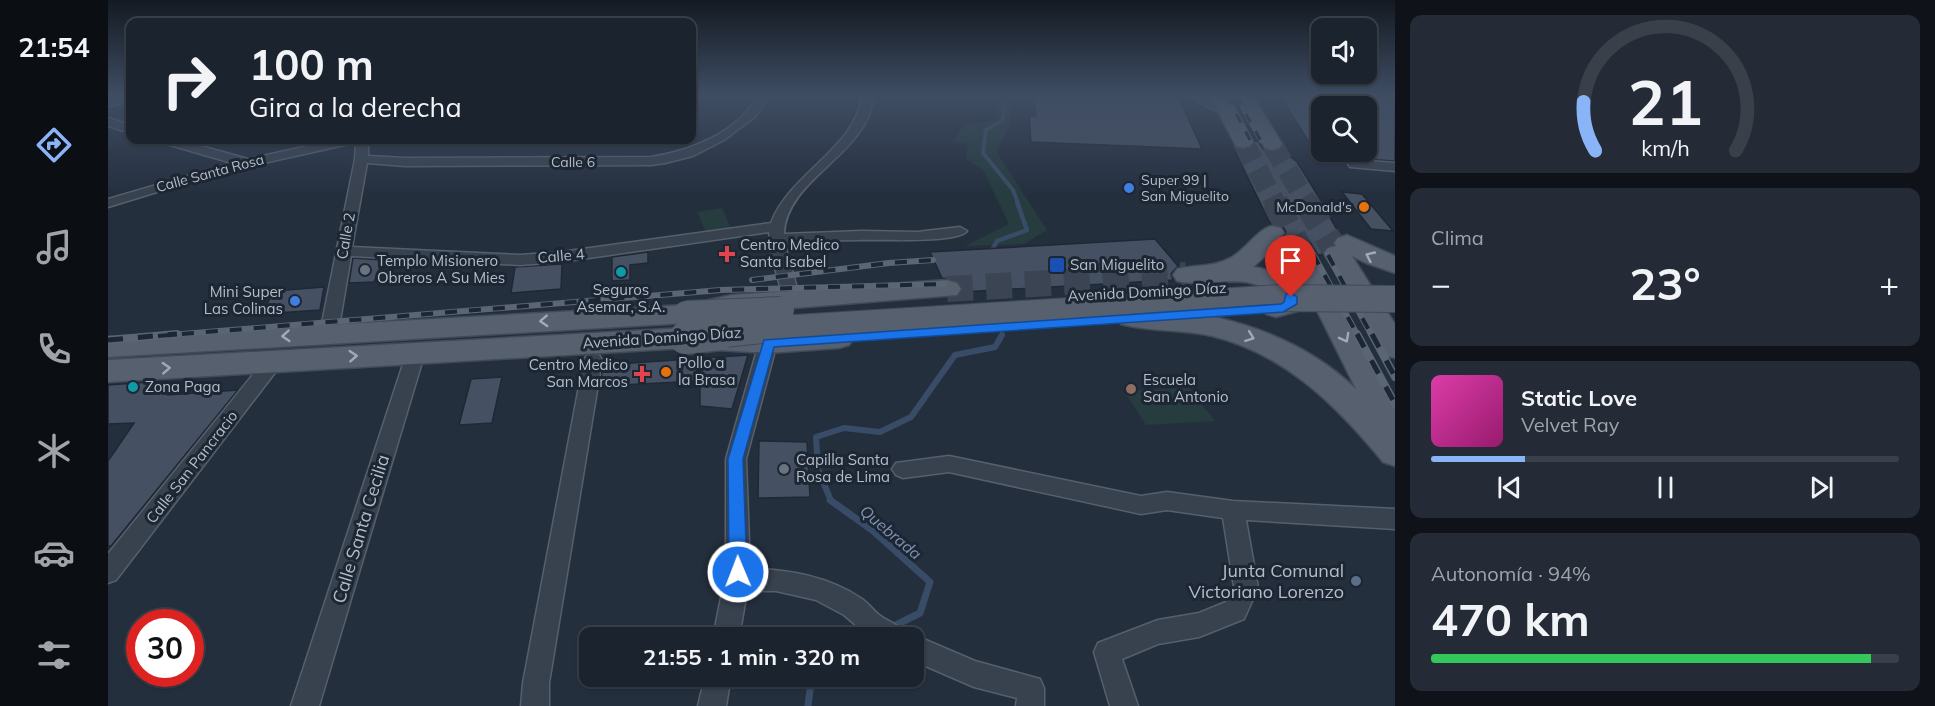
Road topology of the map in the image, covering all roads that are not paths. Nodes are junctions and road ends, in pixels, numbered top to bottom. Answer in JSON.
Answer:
{"nodes":[{"id":1,"x":731,"y":129,"type":"edge"},
{"id":2,"x":855,"y":129,"type":"edge"},
{"id":3,"x":1236,"y":129,"type":"edge"},
{"id":4,"x":1263,"y":129,"type":"edge"},
{"id":5,"x":1243,"y":142,"type":"tunnel mouth"},
{"id":6,"x":181,"y":144,"type":"edge"},
{"id":7,"x":330,"y":144,"type":"edge"},
{"id":8,"x":362,"y":144,"type":"edge"},
{"id":9,"x":1272,"y":144,"type":"tunnel mouth"},
{"id":10,"x":362,"y":159,"type":"junction"},
{"id":11,"x":246,"y":162,"type":"junction"},
{"id":12,"x":1355,"y":164,"type":"dead end"},
{"id":13,"x":1395,"y":167,"type":"edge"},
{"id":14,"x":108,"y":203,"type":"edge"},
{"id":15,"x":960,"y":231,"type":"dead end"},
{"id":16,"x":778,"y":233,"type":"junction"},
{"id":17,"x":1272,"y":233,"type":"dead end"},
{"id":18,"x":1299,"y":248,"type":"tunnel mouth"},
{"id":19,"x":344,"y":251,"type":"junction"},
{"id":20,"x":1395,"y":265,"type":"edge"},
{"id":21,"x":1186,"y":275,"type":"tunnel mouth"},
{"id":22,"x":1216,"y":275,"type":"junction"},
{"id":23,"x":1395,"y":286,"type":"edge"},
{"id":24,"x":946,"y":289,"type":"tunnel mouth"},
{"id":25,"x":1395,"y":299,"type":"edge"},
{"id":26,"x":792,"y":300,"type":"junction"},
{"id":27,"x":1131,"y":317,"type":"junction"},
{"id":28,"x":685,"y":326,"type":"junction"},
{"id":29,"x":329,"y":333,"type":"junction"},
{"id":30,"x":108,"y":340,"type":"edge"},
{"id":31,"x":168,"y":343,"type":"junction"},
{"id":32,"x":768,"y":343,"type":"junction"},
{"id":33,"x":108,"y":347,"type":"edge"},
{"id":34,"x":1395,"y":348,"type":"edge"},
{"id":35,"x":416,"y":352,"type":"junction"},
{"id":36,"x":593,"y":360,"type":"dead end"},
{"id":37,"x":274,"y":361,"type":"junction"},
{"id":38,"x":108,"y":371,"type":"edge"},
{"id":39,"x":1395,"y":433,"type":"edge"},
{"id":40,"x":1395,"y":452,"type":"edge"},
{"id":41,"x":903,"y":469,"type":"dead end"},
{"id":42,"x":1233,"y":510,"type":"junction"},
{"id":43,"x":1395,"y":519,"type":"edge"},
{"id":44,"x":108,"y":572,"type":"edge"},
{"id":45,"x":737,"y":580,"type":"junction"},
{"id":46,"x":728,"y":627,"type":"edge"},
{"id":47,"x":877,"y":627,"type":"edge"},
{"id":48,"x":924,"y":652,"type":"edge"},
{"id":49,"x":716,"y":687,"type":"edge"},
{"id":50,"x":305,"y":706,"type":"edge"},
{"id":51,"x":535,"y":706,"type":"edge"},
{"id":52,"x":712,"y":706,"type":"edge"},
{"id":53,"x":1030,"y":706,"type":"edge"},
{"id":54,"x":1124,"y":706,"type":"edge"}],
"edges":[{"from":1,"to":10,"type":"street","name":"Calle 6"},
{"from":2,"to":16,"type":"street"},
{"from":3,"to":5,"type":"main road"},
{"from":4,"to":9,"type":"main road"},
{"from":6,"to":11,"type":"street"},
{"from":7,"to":11,"type":"street","name":"Calle Santa Rosa"},
{"from":8,"to":10,"type":"street","name":"Calle 2"},
{"from":10,"to":19,"type":"street","name":"Calle 2"},
{"from":11,"to":14,"type":"street","name":"Calle Santa Rosa"},
{"from":12,"to":13,"type":"street"},
{"from":15,"to":16,"type":"street","name":"Calle 4"},
{"from":16,"to":19,"type":"street","name":"Calle 4"},
{"from":16,"to":26,"type":"street"},
{"from":17,"to":22,"type":"main road"},
{"from":18,"to":39,"type":"main road","one_way":true},
{"from":19,"to":29,"type":"street","name":"Calle 2"},
{"from":20,"to":34,"type":"main road","one_way":true},
{"from":21,"to":22,"type":"main road"},
{"from":22,"to":27,"type":"main road"},
{"from":23,"to":28,"type":"main road","name":"Avenida Domingo Díaz","bridge":true},
{"from":24,"to":26,"type":"main road"},
{"from":25,"to":28,"type":"main road","name":"Avenida Domingo Díaz","bridge":true},
{"from":26,"to":28,"type":"main road"},
{"from":27,"to":32,"type":"main road"},
{"from":27,"to":40,"type":"main road","one_way":true},
{"from":28,"to":29,"type":"main road","name":"Avenida Domingo Díaz","one_way":true},
{"from":28,"to":32,"type":"main road"},
{"from":28,"to":35,"type":"main road","name":"Avenida Domingo Díaz"},
{"from":29,"to":31,"type":"main road","name":"Avenida Domingo Díaz","one_way":true},
{"from":30,"to":31,"type":"main road"},
{"from":31,"to":33,"type":"main road","name":"Avenida Domingo Díaz"},
{"from":32,"to":45,"type":"street"},
{"from":37,"to":35,"type":"main road","name":"Avenida Domingo Díaz","one_way":true},
{"from":35,"to":50,"type":"street","name":"Calle Santa Cecilia"},
{"from":36,"to":51,"type":"street"},
{"from":38,"to":37,"type":"main road","name":"Avenida Domingo Díaz","one_way":true},
{"from":37,"to":44,"type":"street","name":"Calle San Pancracio"},
{"from":41,"to":42,"type":"street"},
{"from":42,"to":43,"type":"street"},
{"from":42,"to":54,"type":"street"},
{"from":45,"to":46,"type":"street"},
{"from":45,"to":47,"type":"street"},
{"from":48,"to":53,"type":"street"},
{"from":49,"to":52,"type":"street"}]}
